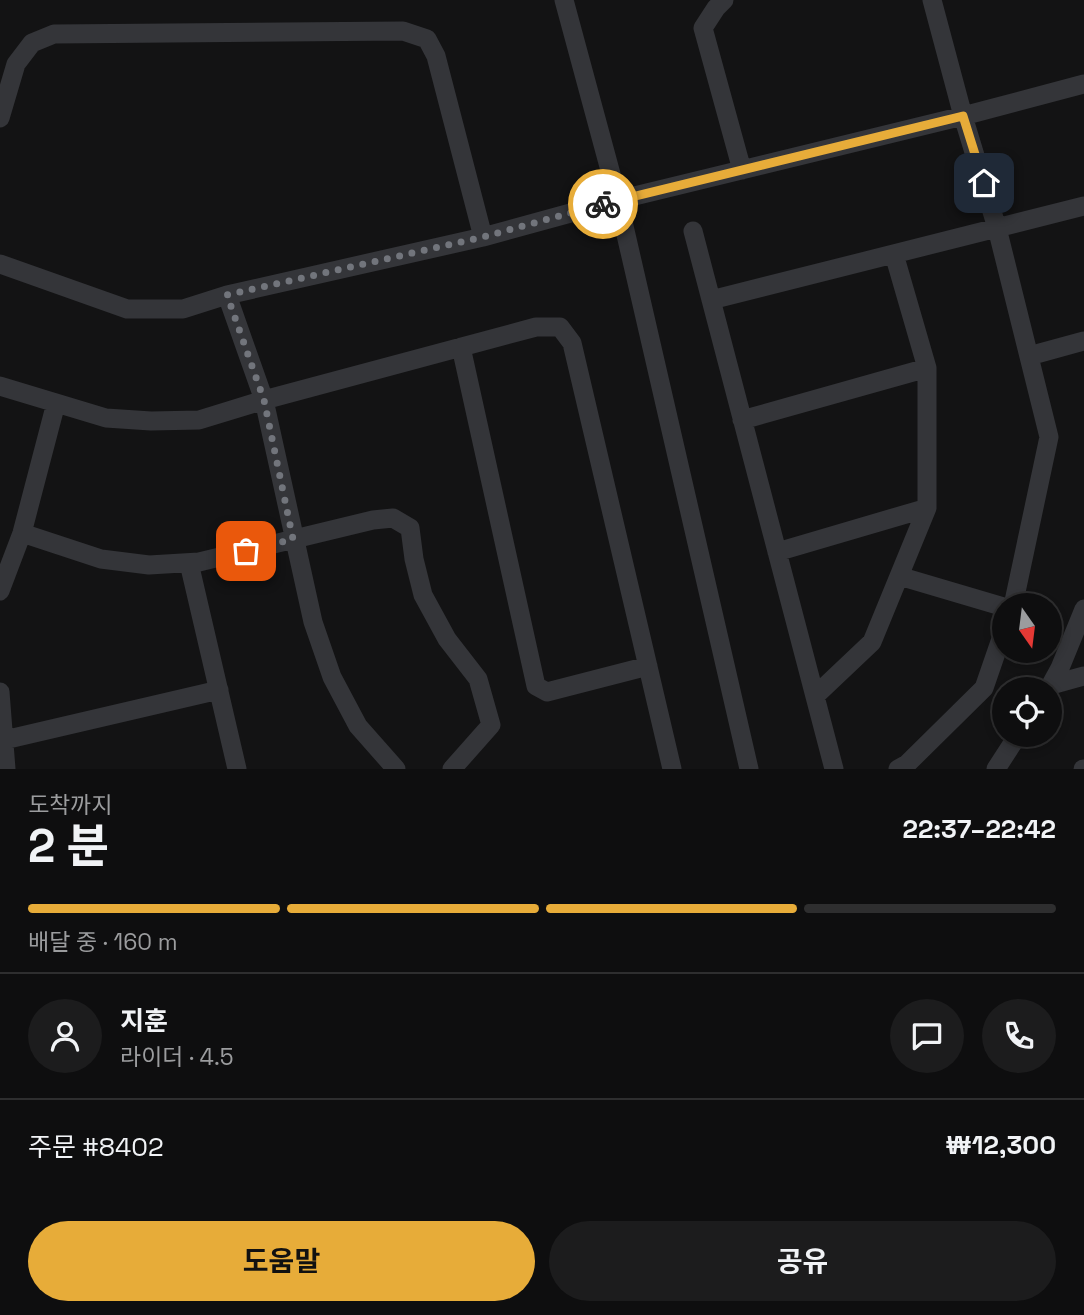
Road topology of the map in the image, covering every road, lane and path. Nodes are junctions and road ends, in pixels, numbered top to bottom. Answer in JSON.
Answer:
{"nodes":[{"id":1,"x":564,"y":0,"type":"edge"},
{"id":2,"x":724,"y":0,"type":"edge"},
{"id":3,"x":932,"y":0,"type":"edge"},
{"id":4,"x":1084,"y":84,"type":"edge"},
{"id":5,"x":963,"y":116,"type":"junction"},
{"id":6,"x":0,"y":118,"type":"edge"},
{"id":7,"x":742,"y":170,"type":"junction"},
{"id":8,"x":618,"y":200,"type":"junction"},
{"id":9,"x":1084,"y":206,"type":"edge"},
{"id":10,"x":997,"y":228,"type":"junction"},
{"id":11,"x":693,"y":231,"type":"dead end"},
{"id":12,"x":483,"y":237,"type":"junction"},
{"id":13,"x":894,"y":254,"type":"junction"},
{"id":14,"x":0,"y":264,"type":"edge"},
{"id":15,"x":227,"y":295,"type":"junction"},
{"id":16,"x":711,"y":300,"type":"junction"},
{"id":17,"x":1084,"y":341,"type":"edge"},
{"id":18,"x":461,"y":347,"type":"junction"},
{"id":19,"x":1029,"y":356,"type":"junction"},
{"id":20,"x":928,"y":368,"type":"junction"},
{"id":21,"x":0,"y":386,"type":"edge"},
{"id":22,"x":264,"y":400,"type":"junction"},
{"id":23,"x":56,"y":403,"type":"junction"},
{"id":24,"x":742,"y":420,"type":"junction"},
{"id":25,"x":927,"y":508,"type":"junction"},
{"id":26,"x":22,"y":533,"type":"junction"},
{"id":27,"x":293,"y":539,"type":"junction"},
{"id":28,"x":777,"y":552,"type":"junction"},
{"id":29,"x":189,"y":563,"type":"junction"},
{"id":30,"x":899,"y":576,"type":"junction"},
{"id":31,"x":0,"y":591,"type":"edge"},
{"id":32,"x":1016,"y":593,"type":"edge"},
{"id":33,"x":992,"y":603,"type":"edge"},
{"id":34,"x":1084,"y":609,"type":"edge"},
{"id":35,"x":993,"y":663,"type":"edge"},
{"id":36,"x":648,"y":666,"type":"junction"},
{"id":37,"x":1084,"y":676,"type":"edge"},
{"id":38,"x":1055,"y":677,"type":"edge"},
{"id":39,"x":1062,"y":683,"type":"edge"},
{"id":40,"x":219,"y":690,"type":"junction"},
{"id":41,"x":0,"y":692,"type":"edge"},
{"id":42,"x":815,"y":696,"type":"junction"},
{"id":43,"x":2,"y":740,"type":"edge"},
{"id":44,"x":1010,"y":747,"type":"edge"},
{"id":45,"x":6,"y":769,"type":"edge"},
{"id":46,"x":237,"y":769,"type":"edge"},
{"id":47,"x":396,"y":769,"type":"edge"},
{"id":48,"x":452,"y":769,"type":"edge"},
{"id":49,"x":672,"y":769,"type":"edge"},
{"id":50,"x":749,"y":769,"type":"edge"},
{"id":51,"x":834,"y":769,"type":"edge"},
{"id":52,"x":898,"y":769,"type":"edge"},
{"id":53,"x":996,"y":769,"type":"edge"}],
"edges":[{"from":1,"to":8,"type":"street"},
{"from":2,"to":7,"type":"street"},
{"from":3,"to":5,"type":"street"},
{"from":4,"to":5,"type":"street"},
{"from":5,"to":7,"type":"street"},
{"from":5,"to":10,"type":"street"},
{"from":6,"to":12,"type":"street"},
{"from":7,"to":8,"type":"street"},
{"from":8,"to":12,"type":"street"},
{"from":8,"to":50,"type":"street"},
{"from":9,"to":10,"type":"street"},
{"from":10,"to":13,"type":"street"},
{"from":10,"to":19,"type":"street"},
{"from":11,"to":16,"type":"street"},
{"from":12,"to":15,"type":"street"},
{"from":13,"to":16,"type":"street"},
{"from":13,"to":20,"type":"street"},
{"from":14,"to":15,"type":"street"},
{"from":15,"to":22,"type":"street"},
{"from":16,"to":24,"type":"street"},
{"from":17,"to":19,"type":"street"},
{"from":18,"to":22,"type":"street"},
{"from":18,"to":36,"type":"street"},
{"from":18,"to":36,"type":"street"},
{"from":19,"to":32,"type":"street"},
{"from":20,"to":24,"type":"street"},
{"from":20,"to":25,"type":"street"},
{"from":21,"to":23,"type":"street"},
{"from":22,"to":23,"type":"street"},
{"from":22,"to":27,"type":"street"},
{"from":23,"to":26,"type":"street"},
{"from":24,"to":28,"type":"street"},
{"from":25,"to":28,"type":"street"},
{"from":25,"to":30,"type":"street"},
{"from":26,"to":29,"type":"street"},
{"from":26,"to":31,"type":"street"},
{"from":27,"to":29,"type":"street"},
{"from":27,"to":47,"type":"street"},
{"from":27,"to":48,"type":"street"},
{"from":28,"to":42,"type":"street"},
{"from":29,"to":40,"type":"street"},
{"from":30,"to":33,"type":"street"},
{"from":30,"to":42,"type":"street"},
{"from":34,"to":38,"type":"street"},
{"from":35,"to":52,"type":"street"},
{"from":36,"to":49,"type":"street"},
{"from":37,"to":39,"type":"street"},
{"from":40,"to":43,"type":"street"},
{"from":40,"to":46,"type":"street"},
{"from":41,"to":43,"type":"street"},
{"from":42,"to":51,"type":"street"},
{"from":43,"to":45,"type":"street"},
{"from":44,"to":53,"type":"street"}]}
